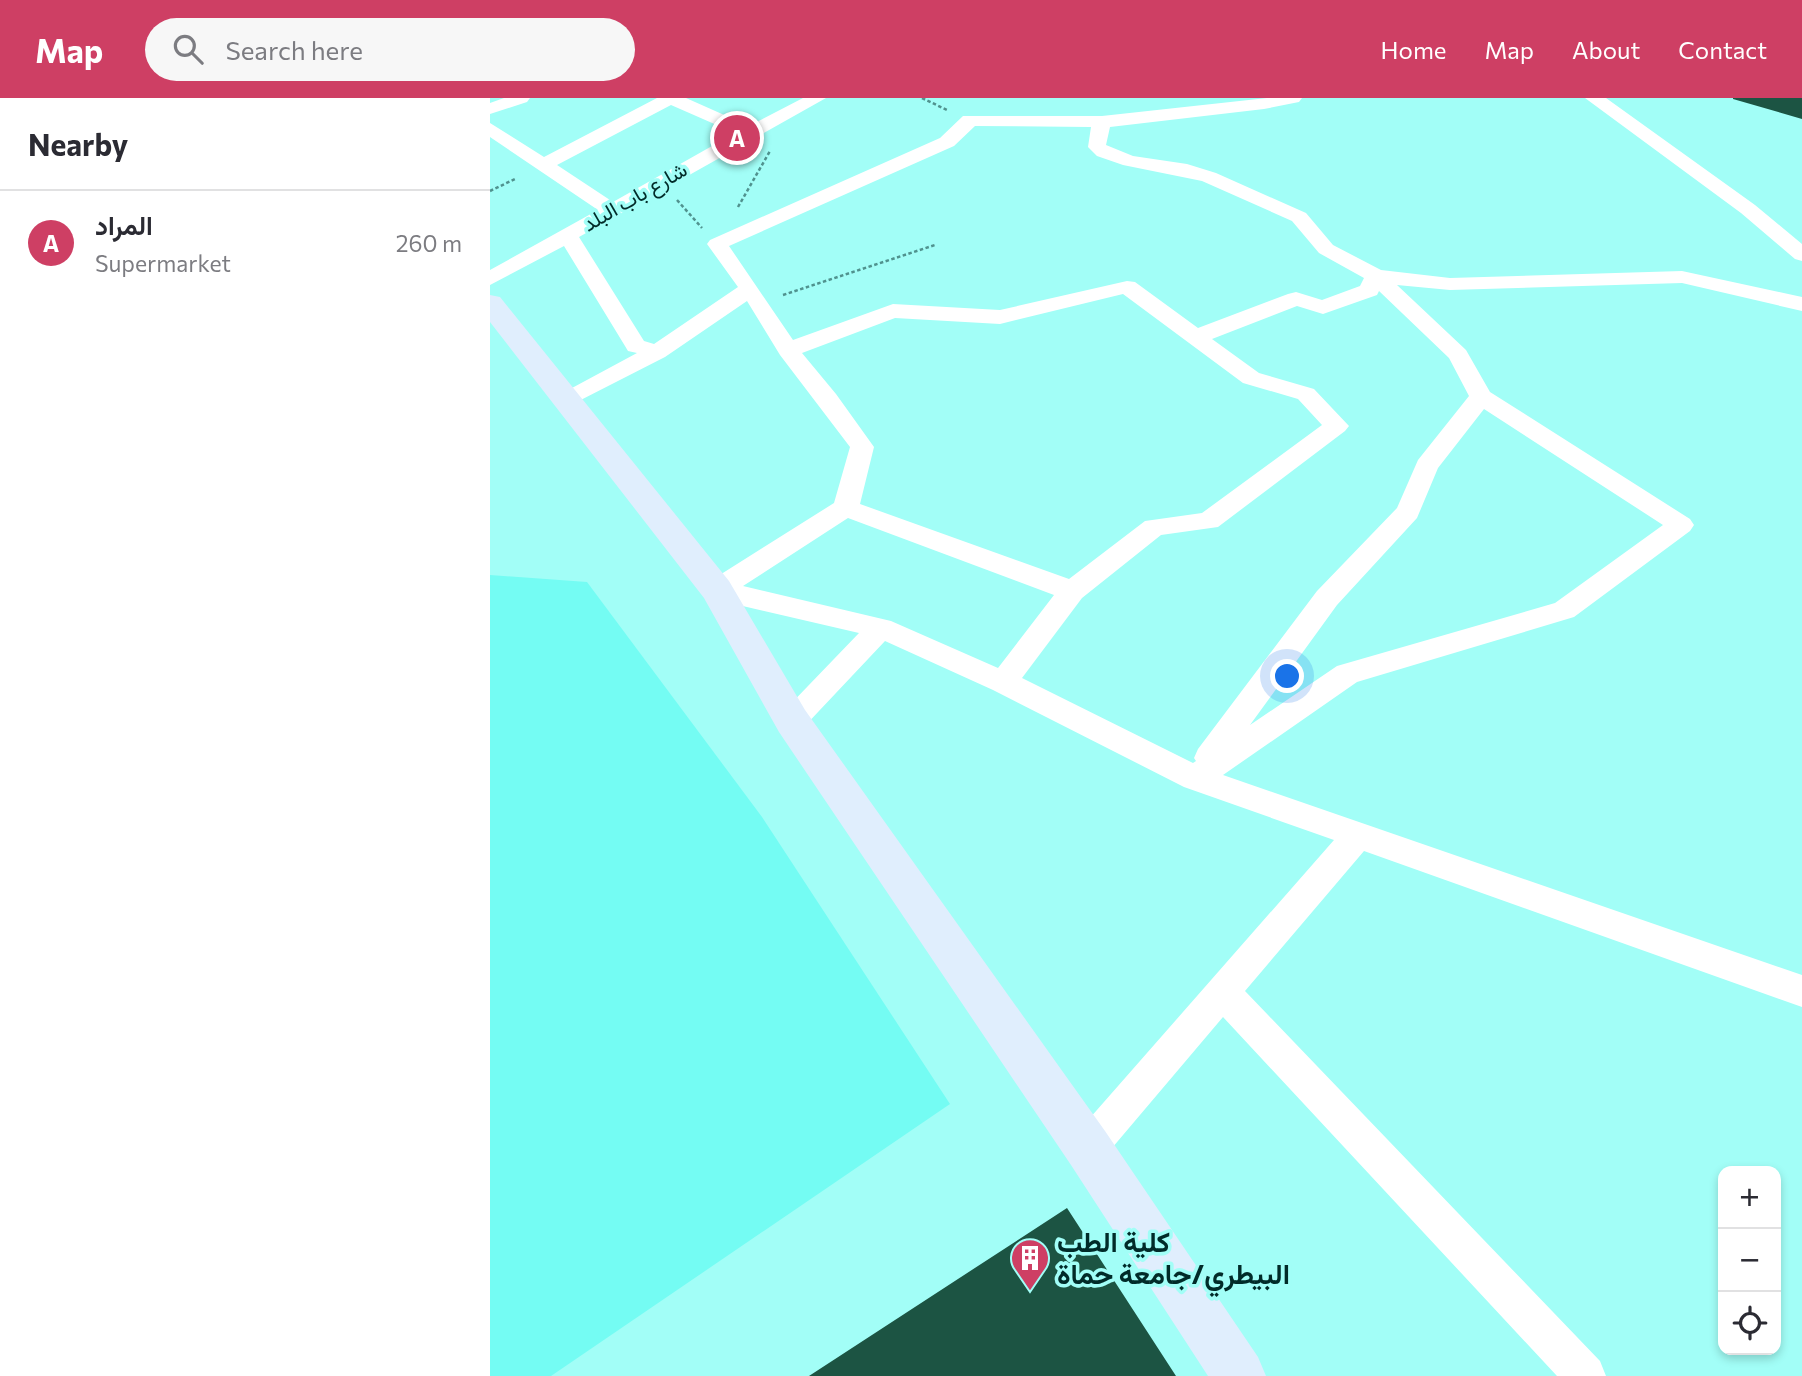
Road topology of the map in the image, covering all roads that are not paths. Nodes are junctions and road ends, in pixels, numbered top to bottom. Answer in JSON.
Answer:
{"nodes":[{"id":1,"x":521,"y":98,"type":"edge"},
{"id":2,"x":671,"y":98,"type":"edge"},
{"id":3,"x":817,"y":98,"type":"edge"},
{"id":4,"x":1293,"y":98,"type":"edge"},
{"id":5,"x":1594,"y":98,"type":"edge"},
{"id":6,"x":490,"y":109,"type":"edge"},
{"id":7,"x":1102,"y":122,"type":"junction"},
{"id":8,"x":490,"y":129,"type":"edge"},
{"id":9,"x":749,"y":132,"type":"junction"},
{"id":10,"x":543,"y":165,"type":"junction"},
{"id":11,"x":613,"y":211,"type":"junction"},
{"id":12,"x":568,"y":235,"type":"junction"},
{"id":13,"x":1802,"y":255,"type":"edge"},
{"id":14,"x":1376,"y":276,"type":"junction"},
{"id":15,"x":490,"y":279,"type":"edge"},
{"id":16,"x":755,"y":296,"type":"junction"},
{"id":17,"x":490,"y":303,"type":"edge"},
{"id":18,"x":1802,"y":304,"type":"edge"},
{"id":19,"x":1196,"y":337,"type":"junction"},
{"id":20,"x":788,"y":350,"type":"junction"},
{"id":21,"x":657,"y":352,"type":"junction"},
{"id":22,"x":1481,"y":397,"type":"junction"},
{"id":23,"x":567,"y":400,"type":"junction"},
{"id":24,"x":846,"y":508,"type":"junction"},
{"id":25,"x":718,"y":590,"type":"junction"},
{"id":26,"x":1072,"y":591,"type":"junction"},
{"id":27,"x":881,"y":628,"type":"junction"},
{"id":28,"x":1003,"y":682,"type":"junction"},
{"id":29,"x":793,"y":721,"type":"junction"},
{"id":30,"x":1195,"y":778,"type":"junction"},
{"id":31,"x":1358,"y":835,"type":"junction"},
{"id":32,"x":1223,"y":992,"type":"junction"},
{"id":33,"x":1802,"y":992,"type":"edge"},
{"id":34,"x":1088,"y":1148,"type":"junction"},
{"id":35,"x":1239,"y":1376,"type":"edge"},
{"id":36,"x":1585,"y":1376,"type":"edge"}],
"edges":[{"from":1,"to":6,"type":"street"},
{"from":2,"to":9,"type":"street"},
{"from":2,"to":10,"type":"street"},
{"from":3,"to":9,"type":"street","name":"شارع باب البلد"},
{"from":4,"to":7,"type":"street"},
{"from":5,"to":13,"type":"street"},
{"from":7,"to":14,"type":"street"},
{"from":7,"to":16,"type":"street"},
{"from":8,"to":10,"type":"street"},
{"from":9,"to":11,"type":"street","name":"شارع باب البلد"},
{"from":10,"to":11,"type":"street"},
{"from":11,"to":12,"type":"street","name":"شارع باب البلد"},
{"from":12,"to":15,"type":"street","name":"شارع باب البلد"},
{"from":12,"to":21,"type":"street"},
{"from":14,"to":18,"type":"street"},
{"from":14,"to":19,"type":"street"},
{"from":14,"to":22,"type":"street"},
{"from":16,"to":20,"type":"street"},
{"from":16,"to":21,"type":"street"},
{"from":17,"to":23,"type":"street"},
{"from":19,"to":20,"type":"street"},
{"from":19,"to":26,"type":"street"},
{"from":20,"to":24,"type":"street"},
{"from":21,"to":23,"type":"street"},
{"from":22,"to":30,"type":"street"},
{"from":22,"to":30,"type":"street"},
{"from":23,"to":25,"type":"street"},
{"from":24,"to":25,"type":"street"},
{"from":24,"to":26,"type":"street"},
{"from":25,"to":27,"type":"street"},
{"from":25,"to":29,"type":"street"},
{"from":26,"to":28,"type":"street"},
{"from":27,"to":28,"type":"street"},
{"from":27,"to":29,"type":"street"},
{"from":28,"to":30,"type":"street"},
{"from":29,"to":34,"type":"street"},
{"from":30,"to":31,"type":"street"},
{"from":31,"to":32,"type":"street"},
{"from":31,"to":33,"type":"street"},
{"from":32,"to":34,"type":"street"},
{"from":32,"to":36,"type":"street"},
{"from":34,"to":35,"type":"street"}]}
